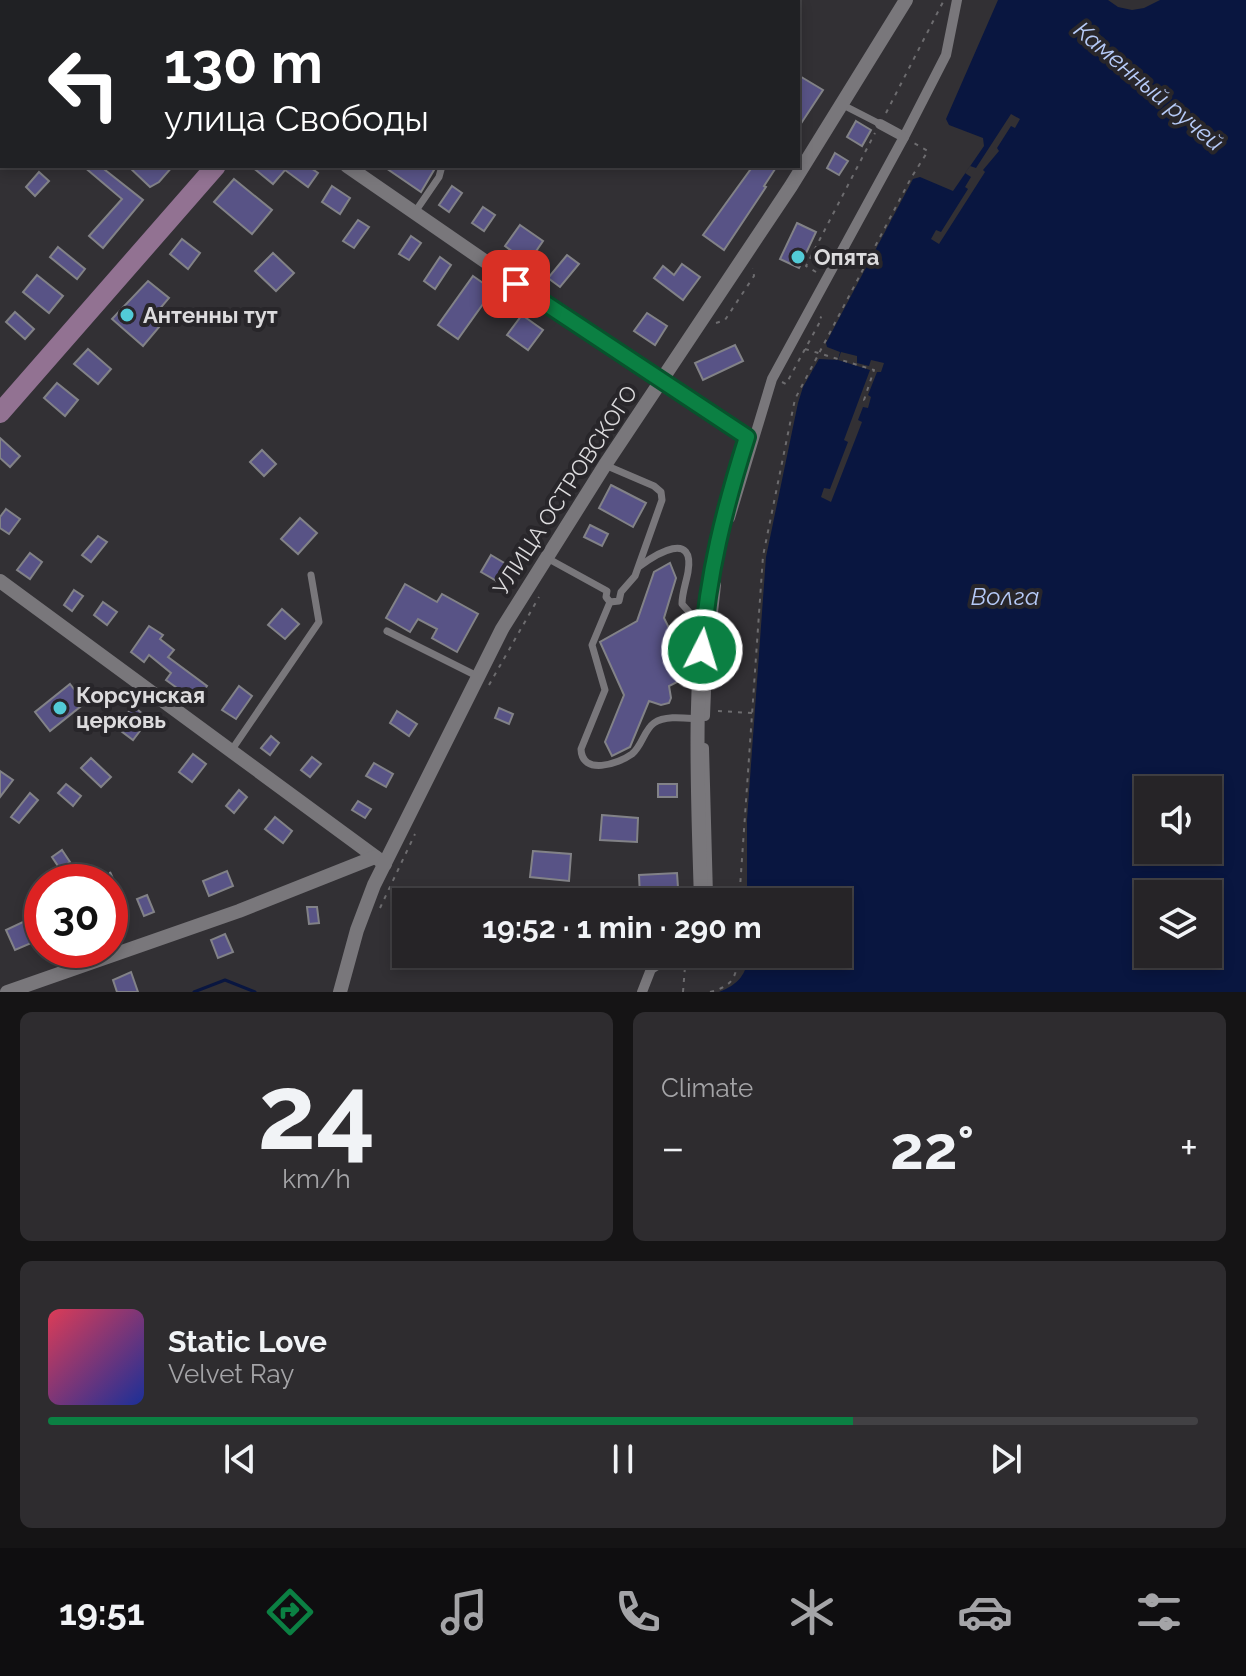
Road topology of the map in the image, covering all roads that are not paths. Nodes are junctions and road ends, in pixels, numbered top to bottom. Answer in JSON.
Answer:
{"nodes":[{"id":1,"x":906,"y":0,"type":"edge"},
{"id":2,"x":957,"y":0,"type":"edge"},
{"id":3,"x":841,"y":104,"type":"junction"},
{"id":4,"x":880,"y":124,"type":"joint"},
{"id":5,"x":904,"y":137,"type":"junction"},
{"id":6,"x":214,"y":168,"type":"edge"},
{"id":7,"x":350,"y":168,"type":"edge"},
{"id":8,"x":441,"y":168,"type":"edge"},
{"id":9,"x":414,"y":214,"type":"junction"},
{"id":10,"x":662,"y":382,"type":"junction"},
{"id":11,"x":0,"y":413,"type":"edge"},
{"id":12,"x":605,"y":465,"type":"junction"},
{"id":13,"x":545,"y":557,"type":"junction"},
{"id":14,"x":638,"y":567,"type":"junction"},
{"id":15,"x":311,"y":575,"type":"dead end"},
{"id":16,"x":0,"y":581,"type":"edge"},
{"id":17,"x":607,"y":591,"type":"junction"},
{"id":18,"x":621,"y":592,"type":"junction"},
{"id":19,"x":610,"y":602,"type":"junction"},
{"id":20,"x":704,"y":622,"type":"junction"},
{"id":21,"x":387,"y":631,"type":"dead end"},
{"id":22,"x":477,"y":676,"type":"junction"},
{"id":23,"x":701,"y":715,"type":"junction"},
{"id":24,"x":231,"y":751,"type":"junction"},
{"id":25,"x":380,"y":860,"type":"junction"},
{"id":26,"x":701,"y":888,"type":"edge"},
{"id":27,"x":707,"y":888,"type":"edge"},
{"id":28,"x":653,"y":968,"type":"edge"},
{"id":29,"x":642,"y":990,"type":"edge"},
{"id":30,"x":7,"y":992,"type":"edge"},
{"id":31,"x":340,"y":992,"type":"edge"}],
"edges":[{"from":1,"to":3,"type":"street","name":"УЛИЦА ОСТРОВСКОГО"},
{"from":2,"to":5,"type":"street"},
{"from":3,"to":4,"type":"lane"},
{"from":3,"to":10,"type":"street","name":"УЛИЦА ОСТРОВСКОГО"},
{"from":4,"to":5,"type":"street"},
{"from":5,"to":23,"type":"street"},
{"from":6,"to":11,"type":"main road"},
{"from":7,"to":9,"type":"street"},
{"from":8,"to":9,"type":"lane"},
{"from":9,"to":10,"type":"street"},
{"from":10,"to":12,"type":"street","name":"УЛИЦА ОСТРОВСКОГО"},
{"from":10,"to":20,"type":"street"},
{"from":12,"to":13,"type":"street","name":"УЛИЦА ОСТРОВСКОГО"},
{"from":12,"to":14,"type":"lane"},
{"from":13,"to":17,"type":"lane"},
{"from":13,"to":22,"type":"street","name":"УЛИЦА ОСТРОВСКОГО"},
{"from":14,"to":18,"type":"lane"},
{"from":14,"to":20,"type":"lane"},
{"from":15,"to":24,"type":"lane"},
{"from":16,"to":24,"type":"street"},
{"from":17,"to":18,"type":"lane"},
{"from":17,"to":19,"type":"lane"},
{"from":18,"to":19,"type":"lane"},
{"from":19,"to":23,"type":"lane"},
{"from":20,"to":23,"type":"street"},
{"from":21,"to":22,"type":"lane"},
{"from":22,"to":25,"type":"street","name":"УЛИЦА ОСТРОВСКОГО"},
{"from":23,"to":26,"type":"street"},
{"from":23,"to":27,"type":"street"},
{"from":24,"to":25,"type":"street"},
{"from":25,"to":30,"type":"street"},
{"from":25,"to":31,"type":"street","name":"УЛИЦА ОСТРОВСКОГО"},
{"from":28,"to":29,"type":"street"}]}
